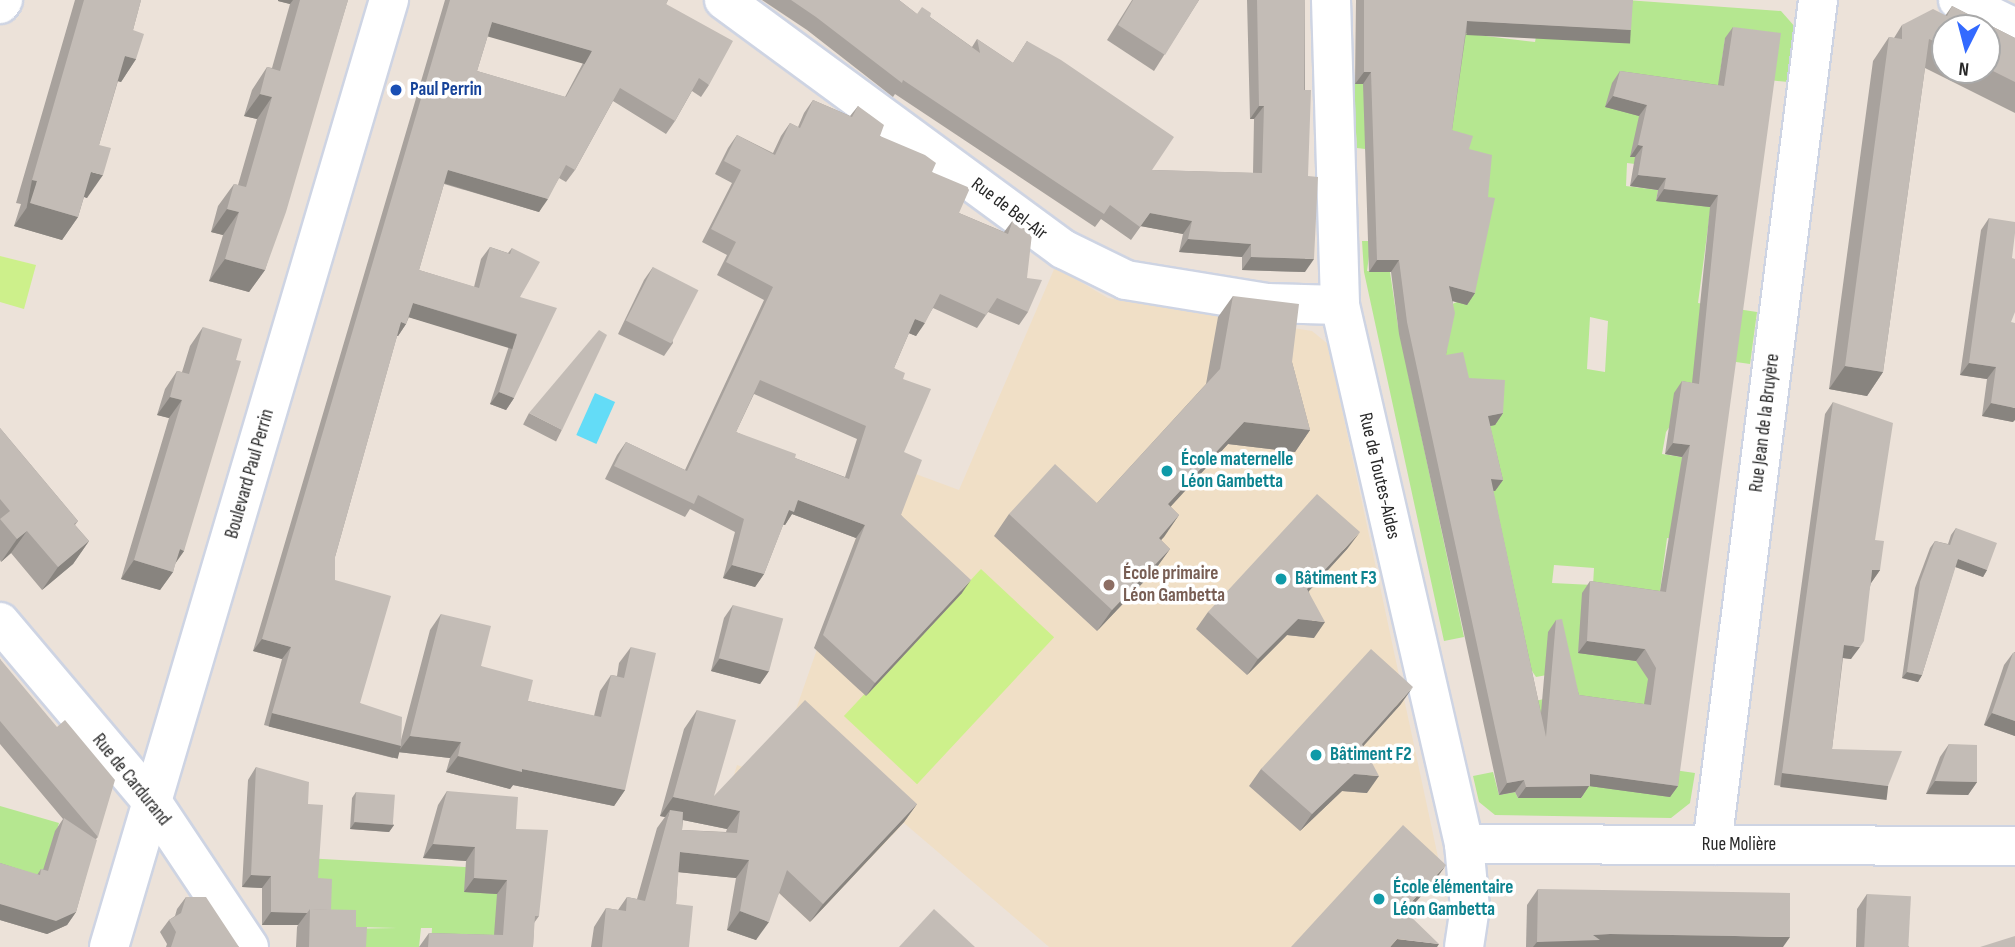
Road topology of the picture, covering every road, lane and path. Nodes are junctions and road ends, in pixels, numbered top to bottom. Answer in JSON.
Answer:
{"nodes":[{"id":1,"x":390,"y":0,"type":"edge"},
{"id":2,"x":724,"y":0,"type":"edge"},
{"id":3,"x":1331,"y":0,"type":"edge"},
{"id":4,"x":1818,"y":0,"type":"edge"},
{"id":5,"x":1958,"y":0,"type":"edge"},
{"id":6,"x":2015,"y":28,"type":"edge"},
{"id":7,"x":1340,"y":305,"type":"junction"},
{"id":8,"x":0,"y":622,"type":"edge"},
{"id":9,"x":153,"y":803,"type":"junction"},
{"id":10,"x":1464,"y":844,"type":"junction"},
{"id":11,"x":1712,"y":845,"type":"junction"},
{"id":12,"x":2015,"y":846,"type":"edge"},
{"id":13,"x":109,"y":947,"type":"edge"},
{"id":14,"x":249,"y":947,"type":"edge"},
{"id":15,"x":1464,"y":947,"type":"edge"}],
"edges":[{"from":1,"to":9,"type":"street","name":"Boulevard Paul Perrin"},
{"from":2,"to":7,"type":"street","name":"Rue de Bel-Air"},
{"from":3,"to":7,"type":"street","name":"Rue de Toutes-Aides"},
{"from":4,"to":11,"type":"street","name":"Rue Jean de la Bruyère"},
{"from":5,"to":6,"type":"street"},
{"from":7,"to":10,"type":"street","name":"Rue de Toutes-Aides"},
{"from":8,"to":9,"type":"street","name":"Rue de Cardurand"},
{"from":9,"to":13,"type":"street","name":"Boulevard Paul Perrin"},
{"from":9,"to":14,"type":"street","name":"Rue de Cardurand"},
{"from":10,"to":11,"type":"street","name":"Rue Molière"},
{"from":10,"to":15,"type":"street","name":"Rue de Toutes-Aides"},
{"from":11,"to":12,"type":"street","name":"Rue Molière"}]}
